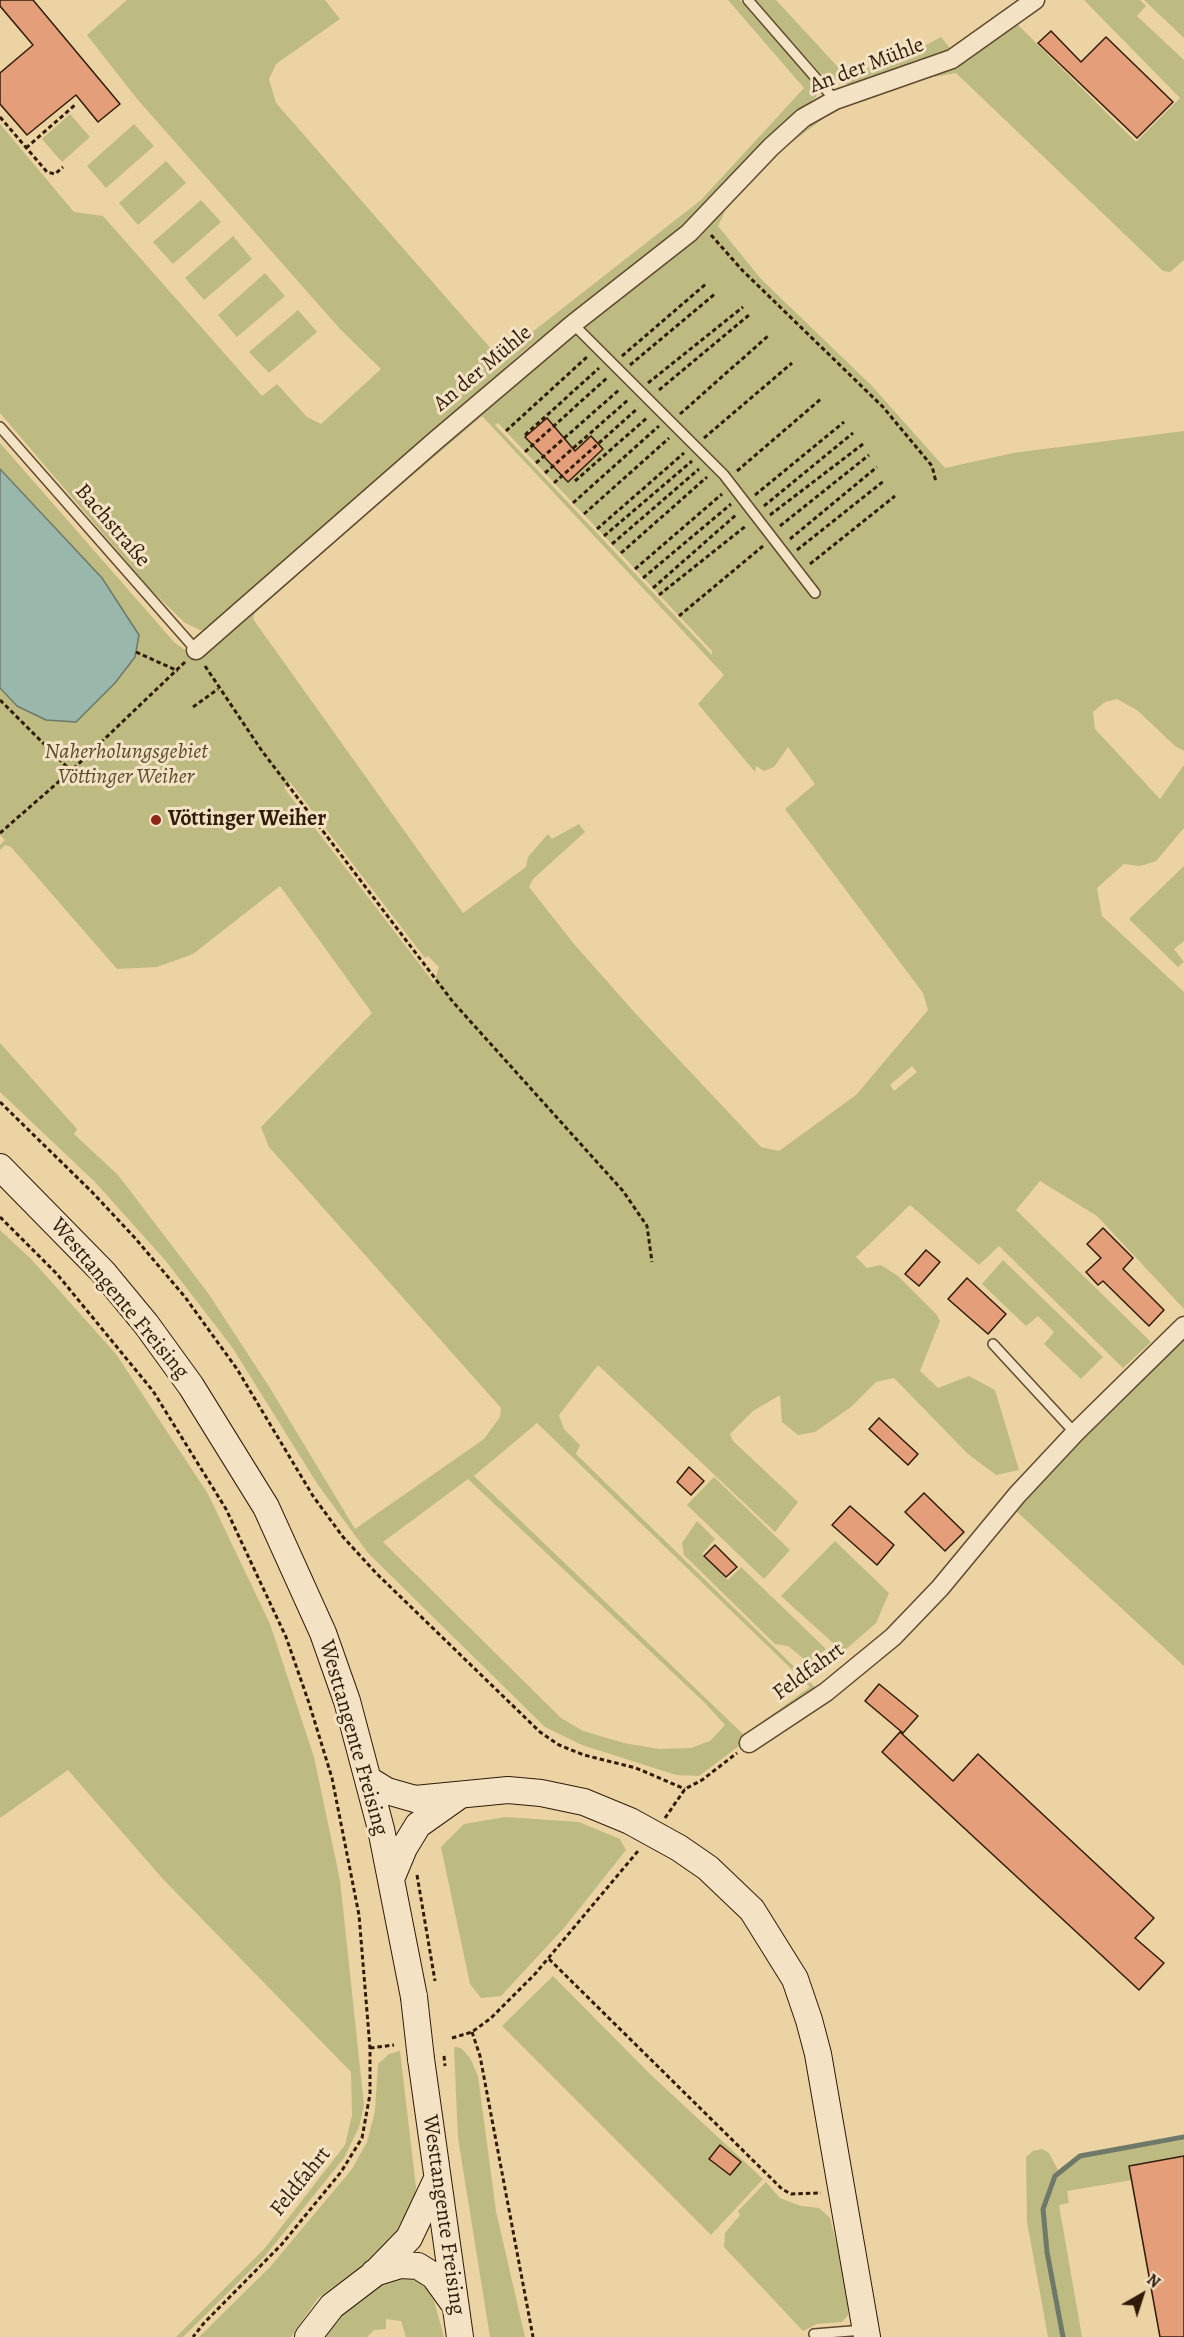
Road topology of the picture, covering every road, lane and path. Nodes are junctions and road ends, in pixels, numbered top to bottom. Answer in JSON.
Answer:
{"nodes":[{"id":1,"x":748,"y":0,"type":"edge"},
{"id":2,"x":1035,"y":0,"type":"edge"},
{"id":3,"x":834,"y":100,"type":"junction"},
{"id":4,"x":76,"y":104,"type":"dead end"},
{"id":5,"x":0,"y":117,"type":"edge"},
{"id":6,"x":26,"y":148,"type":"junction"},
{"id":7,"x":63,"y":167,"type":"dead end"},
{"id":8,"x":700,"y":222,"type":"junction"},
{"id":9,"x":707,"y":283,"type":"dead end"},
{"id":10,"x":716,"y":293,"type":"dead end"},
{"id":11,"x":742,"y":307,"type":"dead end"},
{"id":12,"x":749,"y":315,"type":"dead end"},
{"id":13,"x":573,"y":324,"type":"junction"},
{"id":14,"x":768,"y":336,"type":"dead end"},
{"id":15,"x":597,"y":347,"type":"junction"},
{"id":16,"x":792,"y":363,"type":"dead end"},
{"id":17,"x":615,"y":366,"type":"junction"},
{"id":18,"x":630,"y":380,"type":"junction"},
{"id":19,"x":640,"y":390,"type":"junction"},
{"id":20,"x":822,"y":398,"type":"dead end"},
{"id":21,"x":649,"y":399,"type":"junction"},
{"id":22,"x":658,"y":408,"type":"junction"},
{"id":23,"x":670,"y":420,"type":"junction"},
{"id":24,"x":844,"y":422,"type":"dead end"},
{"id":25,"x":0,"y":427,"type":"edge"},
{"id":26,"x":679,"y":429,"type":"junction"},
{"id":27,"x":506,"y":431,"type":"dead end"},
{"id":28,"x":853,"y":433,"type":"dead end"},
{"id":29,"x":525,"y":435,"type":"dead end"},
{"id":30,"x":862,"y":444,"type":"dead end"},
{"id":31,"x":701,"y":450,"type":"junction"},
{"id":32,"x":525,"y":452,"type":"dead end"},
{"id":33,"x":869,"y":455,"type":"dead end"},
{"id":34,"x":536,"y":464,"type":"dead end"},
{"id":35,"x":877,"y":467,"type":"dead end"},
{"id":36,"x":717,"y":468,"type":"junction"},
{"id":37,"x":545,"y":473,"type":"dead end"},
{"id":38,"x":885,"y":480,"type":"dead end"},
{"id":39,"x":575,"y":481,"type":"dead end"},
{"id":40,"x":936,"y":482,"type":"dead end"},
{"id":41,"x":554,"y":483,"type":"dead end"},
{"id":42,"x":729,"y":483,"type":"junction"},
{"id":43,"x":895,"y":496,"type":"dead end"},
{"id":44,"x":743,"y":502,"type":"junction"},
{"id":45,"x":573,"y":503,"type":"dead end"},
{"id":46,"x":584,"y":514,"type":"dead end"},
{"id":47,"x":756,"y":519,"type":"junction"},
{"id":48,"x":597,"y":529,"type":"dead end"},
{"id":49,"x":604,"y":536,"type":"dead end"},
{"id":50,"x":770,"y":537,"type":"junction"},
{"id":51,"x":612,"y":544,"type":"dead end"},
{"id":52,"x":779,"y":547,"type":"junction"},
{"id":53,"x":621,"y":553,"type":"dead end"},
{"id":54,"x":787,"y":558,"type":"junction"},
{"id":55,"x":634,"y":568,"type":"dead end"},
{"id":56,"x":799,"y":573,"type":"junction"},
{"id":57,"x":643,"y":578,"type":"dead end"},
{"id":58,"x":653,"y":588,"type":"dead end"},
{"id":59,"x":815,"y":593,"type":"dead end"},
{"id":60,"x":659,"y":595,"type":"dead end"},
{"id":61,"x":679,"y":616,"type":"dead end"},
{"id":62,"x":196,"y":650,"type":"junction"},
{"id":63,"x":136,"y":652,"type":"dead end"},
{"id":64,"x":178,"y":671,"type":"junction"},
{"id":65,"x":218,"y":689,"type":"junction"},
{"id":66,"x":0,"y":700,"type":"edge"},
{"id":67,"x":193,"y":707,"type":"dead end"},
{"id":68,"x":71,"y":771,"type":"junction"},
{"id":69,"x":0,"y":834,"type":"edge"},
{"id":70,"x":0,"y":1102,"type":"edge"},
{"id":71,"x":0,"y":1167,"type":"edge"},
{"id":72,"x":0,"y":1217,"type":"edge"},
{"id":73,"x":652,"y":1262,"type":"dead end"},
{"id":74,"x":1184,"y":1326,"type":"edge"},
{"id":75,"x":993,"y":1344,"type":"dead end"},
{"id":76,"x":1075,"y":1433,"type":"junction"},
{"id":77,"x":749,"y":1743,"type":"joint"},
{"id":78,"x":369,"y":1780,"type":"junction"},
{"id":79,"x":685,"y":1789,"type":"junction"},
{"id":80,"x":459,"y":1796,"type":"junction"},
{"id":81,"x":653,"y":1832,"type":"junction"},
{"id":82,"x":417,"y":1871,"type":"dead end"},
{"id":83,"x":391,"y":1879,"type":"junction"},
{"id":84,"x":549,"y":1959,"type":"junction"},
{"id":85,"x":435,"y":1984,"type":"dead end"},
{"id":86,"x":472,"y":2032,"type":"junction"},
{"id":87,"x":452,"y":2038,"type":"dead end"},
{"id":88,"x":394,"y":2045,"type":"dead end"},
{"id":89,"x":370,"y":2048,"type":"junction"},
{"id":90,"x":436,"y":2181,"type":"junction"},
{"id":91,"x":840,"y":2190,"type":"junction"},
{"id":92,"x":374,"y":2274,"type":"junction"},
{"id":93,"x":455,"y":2305,"type":"junction"},
{"id":94,"x":866,"y":2333,"type":"edge"},
{"id":95,"x":814,"y":2334,"type":"dead end"},
{"id":96,"x":193,"y":2337,"type":"edge"},
{"id":97,"x":308,"y":2337,"type":"edge"},
{"id":98,"x":460,"y":2337,"type":"edge"},
{"id":99,"x":533,"y":2337,"type":"edge"}],
"edges":[{"from":1,"to":3,"type":"lane"},
{"from":2,"to":3,"type":"street","name":"An der Mühle"},
{"from":3,"to":8,"type":"street","name":"An der Mühle"},
{"from":4,"to":6,"type":"path"},
{"from":5,"to":6,"type":"path"},
{"from":6,"to":7,"type":"path"},
{"from":8,"to":13,"type":"street","name":"An der Mühle"},
{"from":8,"to":40,"type":"path"},
{"from":9,"to":17,"type":"path"},
{"from":10,"to":17,"type":"path"},
{"from":11,"to":19,"type":"path"},
{"from":12,"to":21,"type":"path"},
{"from":13,"to":15,"type":"lane"},
{"from":13,"to":62,"type":"street","name":"An der Mühle"},
{"from":14,"to":23,"type":"path"},
{"from":15,"to":17,"type":"lane"},
{"from":15,"to":27,"type":"path"},
{"from":16,"to":31,"type":"path"},
{"from":17,"to":18,"type":"lane"},
{"from":17,"to":29,"type":"path"},
{"from":17,"to":32,"type":"path"},
{"from":18,"to":19,"type":"lane"},
{"from":18,"to":34,"type":"path"},
{"from":19,"to":21,"type":"lane"},
{"from":19,"to":37,"type":"path"},
{"from":20,"to":42,"type":"path"},
{"from":21,"to":22,"type":"lane"},
{"from":21,"to":41,"type":"path"},
{"from":22,"to":23,"type":"lane"},
{"from":22,"to":39,"type":"path"},
{"from":23,"to":26,"type":"lane"},
{"from":23,"to":45,"type":"path"},
{"from":24,"to":44,"type":"path"},
{"from":25,"to":62,"type":"lane","name":"Bachstraße"},
{"from":26,"to":31,"type":"lane"},
{"from":26,"to":46,"type":"path"},
{"from":28,"to":47,"type":"path"},
{"from":30,"to":47,"type":"path"},
{"from":31,"to":36,"type":"lane"},
{"from":31,"to":48,"type":"path"},
{"from":31,"to":49,"type":"path"},
{"from":31,"to":51,"type":"path"},
{"from":33,"to":50,"type":"path"},
{"from":35,"to":52,"type":"path"},
{"from":36,"to":42,"type":"lane"},
{"from":36,"to":53,"type":"path"},
{"from":38,"to":54,"type":"path"},
{"from":42,"to":44,"type":"lane"},
{"from":42,"to":55,"type":"path"},
{"from":43,"to":56,"type":"path"},
{"from":44,"to":47,"type":"lane"},
{"from":44,"to":57,"type":"path"},
{"from":44,"to":58,"type":"path"},
{"from":47,"to":50,"type":"lane"},
{"from":47,"to":60,"type":"path"},
{"from":50,"to":52,"type":"lane"},
{"from":50,"to":61,"type":"path"},
{"from":52,"to":54,"type":"lane"},
{"from":54,"to":56,"type":"lane"},
{"from":56,"to":59,"type":"lane"},
{"from":62,"to":64,"type":"path"},
{"from":62,"to":65,"type":"path"},
{"from":63,"to":64,"type":"path"},
{"from":64,"to":68,"type":"path"},
{"from":65,"to":67,"type":"path"},
{"from":65,"to":73,"type":"path"},
{"from":66,"to":68,"type":"path"},
{"from":68,"to":69,"type":"path"},
{"from":70,"to":79,"type":"path"},
{"from":71,"to":78,"type":"main road","name":"Westtangente Freising"},
{"from":72,"to":89,"type":"path","name":"Feldfahrt"},
{"from":74,"to":76,"type":"street","name":"Feldfahrt"},
{"from":75,"to":76,"type":"lane"},
{"from":76,"to":77,"type":"street","name":"Feldfahrt"},
{"from":77,"to":79,"type":"path"},
{"from":78,"to":80,"type":"main road"},
{"from":78,"to":83,"type":"main road","name":"Westtangente Freising"},
{"from":79,"to":81,"type":"path"},
{"from":80,"to":81,"type":"main road"},
{"from":80,"to":83,"type":"main road"},
{"from":81,"to":84,"type":"path"},
{"from":81,"to":91,"type":"main road"},
{"from":82,"to":85,"type":"path"},
{"from":83,"to":90,"type":"main road","name":"Westtangente Freising","bridge":true},
{"from":84,"to":86,"type":"path"},
{"from":84,"to":91,"type":"path"},
{"from":86,"to":87,"type":"path"},
{"from":86,"to":99,"type":"path"},
{"from":88,"to":89,"type":"path"},
{"from":89,"to":96,"type":"path","name":"Feldfahrt"},
{"from":90,"to":92,"type":"main road"},
{"from":90,"to":93,"type":"main road","name":"Westtangente Freising"},
{"from":91,"to":94,"type":"main road"},
{"from":92,"to":93,"type":"main road"},
{"from":92,"to":97,"type":"main road"},
{"from":93,"to":98,"type":"main road","name":"Westtangente Freising"},
{"from":94,"to":95,"type":"lane"}]}
